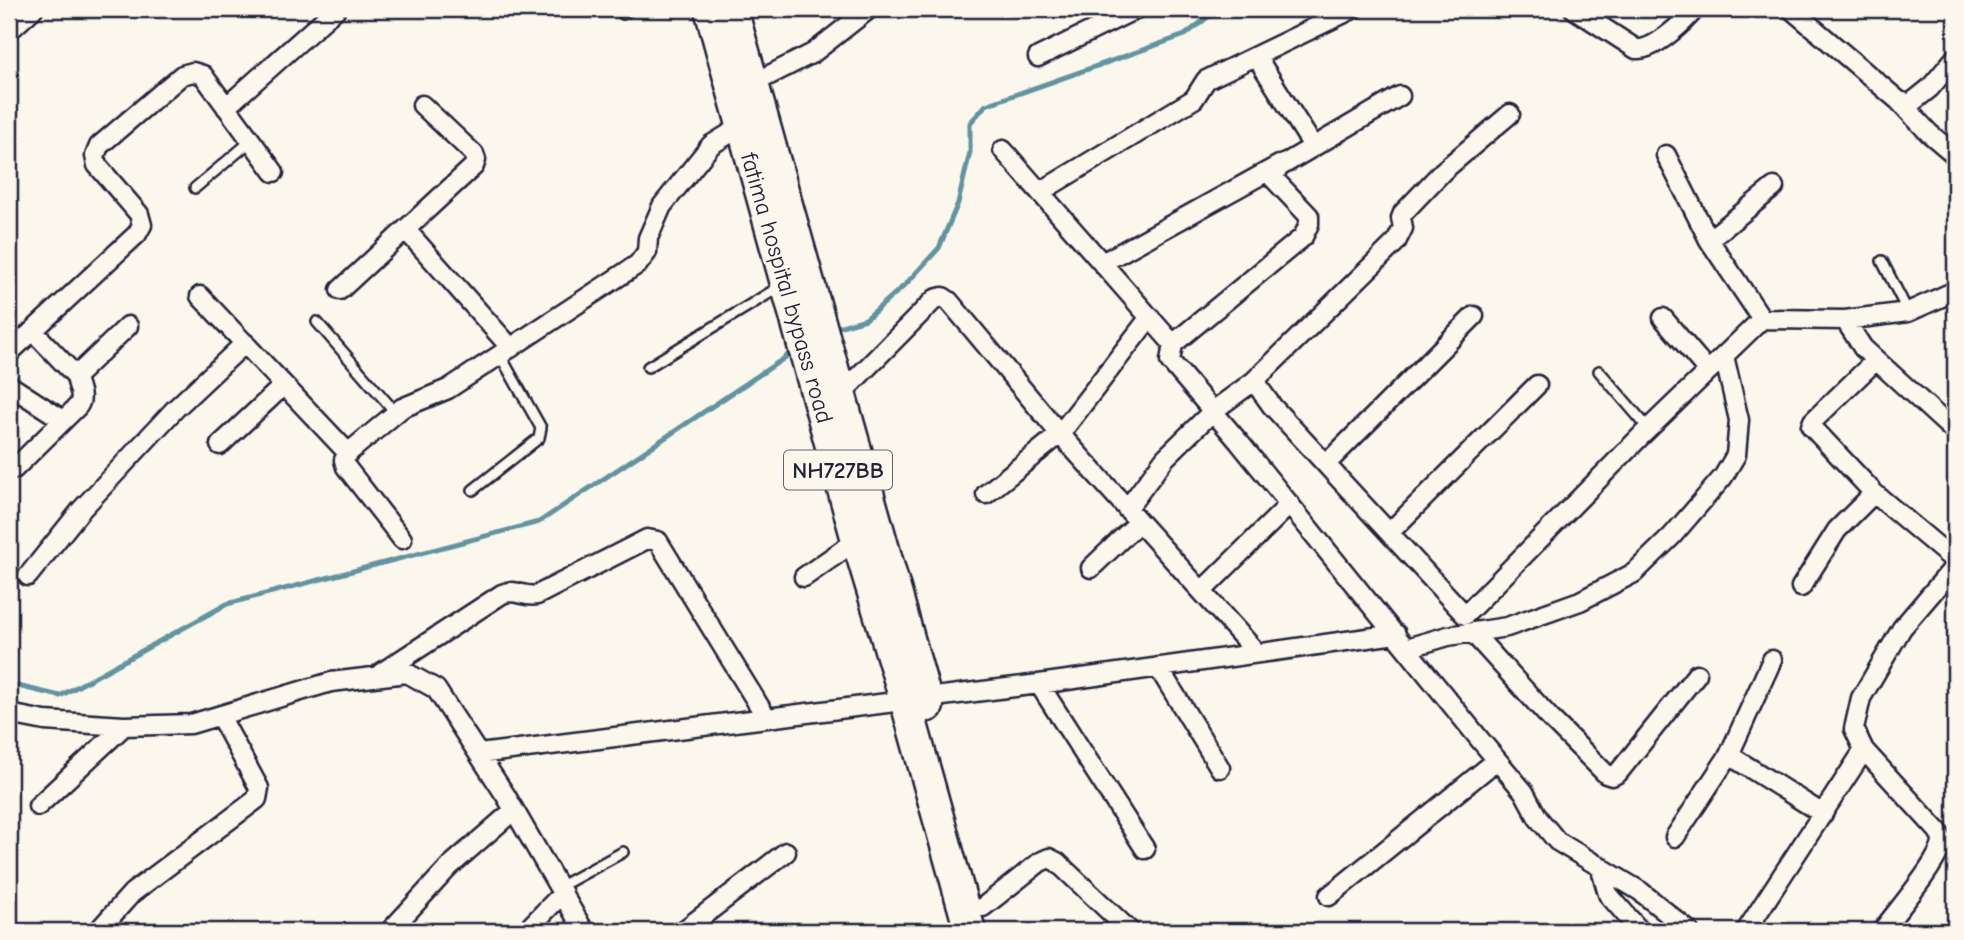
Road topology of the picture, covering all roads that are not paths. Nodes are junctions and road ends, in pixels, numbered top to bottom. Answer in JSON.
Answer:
{"nodes":[{"id":1,"x":33,"y":9,"type":"edge"},
{"id":2,"x":336,"y":9,"type":"edge"},
{"id":3,"x":710,"y":9,"type":"edge"},
{"id":4,"x":732,"y":9,"type":"edge"},
{"id":5,"x":869,"y":9,"type":"edge"},
{"id":6,"x":1136,"y":9,"type":"edge"},
{"id":7,"x":1353,"y":9,"type":"edge"},
{"id":8,"x":1574,"y":9,"type":"edge"},
{"id":9,"x":1695,"y":9,"type":"edge"},
{"id":10,"x":1791,"y":9,"type":"edge"},
{"id":11,"x":9,"y":31,"type":"edge"},
{"id":12,"x":1256,"y":56,"type":"junction"},
{"id":13,"x":1038,"y":57,"type":"dead end"},
{"id":14,"x":1955,"y":58,"type":"edge"},
{"id":15,"x":743,"y":88,"type":"junction"},
{"id":16,"x":1400,"y":96,"type":"dead end"},
{"id":17,"x":1899,"y":101,"type":"junction"},
{"id":18,"x":422,"y":105,"type":"dead end"},
{"id":19,"x":226,"y":107,"type":"junction"},
{"id":20,"x":1510,"y":114,"type":"dead end"},
{"id":21,"x":742,"y":126,"type":"junction"},
{"id":22,"x":251,"y":141,"type":"junction"},
{"id":23,"x":1313,"y":146,"type":"junction"},
{"id":24,"x":1003,"y":149,"type":"dead end"},
{"id":25,"x":1666,"y":155,"type":"dead end"},
{"id":26,"x":1955,"y":155,"type":"edge"},
{"id":27,"x":1286,"y":162,"type":"junction"},
{"id":28,"x":274,"y":172,"type":"dead end"},
{"id":29,"x":1774,"y":187,"type":"dead end"},
{"id":30,"x":195,"y":188,"type":"dead end"},
{"id":31,"x":1040,"y":192,"type":"junction"},
{"id":32,"x":406,"y":230,"type":"junction"},
{"id":33,"x":1709,"y":240,"type":"junction"},
{"id":34,"x":1882,"y":261,"type":"dead end"},
{"id":35,"x":1102,"y":262,"type":"junction"},
{"id":36,"x":786,"y":283,"type":"junction"},
{"id":37,"x":340,"y":290,"type":"dead end"},
{"id":38,"x":1955,"y":291,"type":"edge"},
{"id":39,"x":200,"y":296,"type":"dead end"},
{"id":40,"x":1908,"y":312,"type":"junction"},
{"id":41,"x":1474,"y":316,"type":"dead end"},
{"id":42,"x":1150,"y":317,"type":"junction"},
{"id":43,"x":1663,"y":318,"type":"dead end"},
{"id":44,"x":1762,"y":319,"type":"junction"},
{"id":45,"x":1845,"y":320,"type":"junction"},
{"id":46,"x":317,"y":322,"type":"dead end"},
{"id":47,"x":128,"y":326,"type":"dead end"},
{"id":48,"x":33,"y":331,"type":"junction"},
{"id":49,"x":245,"y":343,"type":"junction"},
{"id":50,"x":1173,"y":344,"type":"junction"},
{"id":51,"x":505,"y":351,"type":"junction"},
{"id":52,"x":9,"y":353,"type":"edge"},
{"id":53,"x":1724,"y":356,"type":"junction"},
{"id":54,"x":1876,"y":360,"type":"junction"},
{"id":55,"x":648,"y":367,"type":"dead end"},
{"id":56,"x":1599,"y":371,"type":"dead end"},
{"id":57,"x":1708,"y":371,"type":"junction"},
{"id":58,"x":76,"y":376,"type":"junction"},
{"id":59,"x":1254,"y":381,"type":"junction"},
{"id":60,"x":9,"y":385,"type":"edge"},
{"id":61,"x":284,"y":385,"type":"junction"},
{"id":62,"x":1537,"y":385,"type":"dead end"},
{"id":63,"x":842,"y":394,"type":"junction"},
{"id":64,"x":1213,"y":411,"type":"junction"},
{"id":65,"x":396,"y":413,"type":"junction"},
{"id":66,"x":63,"y":420,"type":"junction"},
{"id":67,"x":1649,"y":429,"type":"junction"},
{"id":68,"x":1955,"y":432,"type":"edge"},
{"id":69,"x":1060,"y":434,"type":"junction"},
{"id":70,"x":220,"y":445,"type":"dead end"},
{"id":71,"x":348,"y":453,"type":"junction"},
{"id":72,"x":1326,"y":464,"type":"junction"},
{"id":73,"x":14,"y":469,"type":"dead end"},
{"id":74,"x":851,"y":476,"type":"junction"},
{"id":75,"x":473,"y":490,"type":"dead end"},
{"id":76,"x":1874,"y":493,"type":"junction"},
{"id":77,"x":986,"y":494,"type":"dead end"},
{"id":78,"x":1290,"y":504,"type":"junction"},
{"id":79,"x":1133,"y":516,"type":"junction"},
{"id":80,"x":1390,"y":532,"type":"junction"},
{"id":81,"x":402,"y":539,"type":"dead end"},
{"id":82,"x":857,"y":540,"type":"junction"},
{"id":83,"x":1955,"y":563,"type":"edge"},
{"id":84,"x":1091,"y":568,"type":"dead end"},
{"id":85,"x":28,"y":576,"type":"dead end"},
{"id":86,"x":804,"y":577,"type":"dead end"},
{"id":87,"x":1801,"y":587,"type":"dead end"},
{"id":88,"x":1202,"y":591,"type":"junction"},
{"id":89,"x":1465,"y":615,"type":"junction"},
{"id":90,"x":1477,"y":631,"type":"junction"},
{"id":91,"x":1401,"y":641,"type":"junction"},
{"id":92,"x":1257,"y":653,"type":"junction"},
{"id":93,"x":1772,"y":660,"type":"dead end"},
{"id":94,"x":1158,"y":667,"type":"junction"},
{"id":95,"x":1698,"y":674,"type":"dead end"},
{"id":96,"x":376,"y":677,"type":"junction"},
{"id":97,"x":1039,"y":684,"type":"junction"},
{"id":98,"x":915,"y":698,"type":"junction"},
{"id":99,"x":9,"y":714,"type":"edge"},
{"id":100,"x":220,"y":716,"type":"junction"},
{"id":101,"x":766,"y":717,"type":"junction"},
{"id":102,"x":124,"y":726,"type":"junction"},
{"id":103,"x":1864,"y":750,"type":"junction"},
{"id":104,"x":479,"y":754,"type":"junction"},
{"id":105,"x":1730,"y":755,"type":"junction"},
{"id":106,"x":1497,"y":760,"type":"junction"},
{"id":107,"x":1220,"y":768,"type":"dead end"},
{"id":108,"x":38,"y":806,"type":"dead end"},
{"id":109,"x":514,"y":810,"type":"junction"},
{"id":110,"x":1823,"y":814,"type":"junction"},
{"id":111,"x":1675,"y":837,"type":"dead end"},
{"id":112,"x":1145,"y":849,"type":"dead end"},
{"id":113,"x":623,"y":852,"type":"dead end"},
{"id":114,"x":786,"y":852,"type":"dead end"},
{"id":115,"x":1600,"y":866,"type":"junction"},
{"id":116,"x":561,"y":890,"type":"junction"},
{"id":117,"x":1329,"y":896,"type":"dead end"},
{"id":118,"x":981,"y":923,"type":"edge"},
{"id":119,"x":98,"y":931,"type":"edge"},
{"id":120,"x":390,"y":931,"type":"edge"},
{"id":121,"x":526,"y":931,"type":"edge"},
{"id":122,"x":584,"y":931,"type":"edge"},
{"id":123,"x":683,"y":931,"type":"edge"},
{"id":124,"x":1130,"y":931,"type":"edge"},
{"id":125,"x":1640,"y":931,"type":"edge"},
{"id":126,"x":1689,"y":931,"type":"edge"},
{"id":127,"x":1746,"y":931,"type":"edge"},
{"id":128,"x":1882,"y":931,"type":"edge"}],
"edges":[{"from":1,"to":11,"type":"street"},
{"from":2,"to":19,"type":"street"},
{"from":3,"to":15,"type":"highway","name":"fatima hospital bypass road","number":"NH727BB"},
{"from":4,"to":15,"type":"highway","name":"fatima hospital bypass road","number":"NH727BB"},
{"from":5,"to":15,"type":"street"},
{"from":6,"to":13,"type":"street"},
{"from":7,"to":12,"type":"street"},
{"from":8,"to":9,"type":"street"},
{"from":10,"to":17,"type":"street"},
{"from":12,"to":23,"type":"street"},
{"from":12,"to":31,"type":"street"},
{"from":14,"to":17,"type":"street"},
{"from":15,"to":21,"type":"highway","name":"fatima hospital bypass road","number":"NH727BB"},
{"from":15,"to":63,"type":"highway","name":"fatima hospital bypass road","number":"NH727BB"},
{"from":16,"to":23,"type":"street"},
{"from":17,"to":26,"type":"street"},
{"from":18,"to":32,"type":"street"},
{"from":19,"to":22,"type":"street"},
{"from":19,"to":48,"type":"street"},
{"from":20,"to":59,"type":"street"},
{"from":21,"to":36,"type":"highway","name":"fatima hospital bypass road","number":"NH727BB"},
{"from":21,"to":51,"type":"street"},
{"from":22,"to":28,"type":"street"},
{"from":22,"to":30,"type":"lane"},
{"from":23,"to":27,"type":"street"},
{"from":24,"to":31,"type":"street"},
{"from":25,"to":33,"type":"street"},
{"from":27,"to":35,"type":"street"},
{"from":27,"to":50,"type":"street"},
{"from":29,"to":33,"type":"street"},
{"from":31,"to":35,"type":"street"},
{"from":32,"to":37,"type":"street"},
{"from":32,"to":51,"type":"street"},
{"from":33,"to":44,"type":"street"},
{"from":34,"to":40,"type":"lane"},
{"from":35,"to":42,"type":"street"},
{"from":36,"to":55,"type":"lane"},
{"from":36,"to":74,"type":"highway","name":"fatima hospital bypass road","number":"NH727BB"},
{"from":38,"to":40,"type":"street"},
{"from":39,"to":49,"type":"street"},
{"from":40,"to":45,"type":"street"},
{"from":41,"to":72,"type":"street"},
{"from":42,"to":50,"type":"street"},
{"from":42,"to":69,"type":"street"},
{"from":43,"to":57,"type":"street"},
{"from":44,"to":45,"type":"street"},
{"from":44,"to":53,"type":"street"},
{"from":45,"to":54,"type":"street"},
{"from":46,"to":65,"type":"lane"},
{"from":47,"to":58,"type":"street"},
{"from":48,"to":52,"type":"street"},
{"from":48,"to":58,"type":"street"},
{"from":49,"to":61,"type":"street"},
{"from":49,"to":85,"type":"street"},
{"from":50,"to":64,"type":"street"},
{"from":51,"to":65,"type":"street"},
{"from":51,"to":75,"type":"lane"},
{"from":53,"to":57,"type":"street"},
{"from":53,"to":90,"type":"street"},
{"from":54,"to":68,"type":"street"},
{"from":54,"to":76,"type":"street"},
{"from":56,"to":67,"type":"lane"},
{"from":57,"to":67,"type":"street"},
{"from":58,"to":66,"type":"street"},
{"from":59,"to":64,"type":"street"},
{"from":59,"to":72,"type":"street"},
{"from":60,"to":66,"type":"street"},
{"from":61,"to":70,"type":"street"},
{"from":61,"to":71,"type":"street"},
{"from":62,"to":80,"type":"street"},
{"from":63,"to":69,"type":"street"},
{"from":63,"to":74,"type":"highway","name":"fatima hospital bypass road","number":"NH727BB"},
{"from":64,"to":78,"type":"street"},
{"from":64,"to":79,"type":"street"},
{"from":65,"to":71,"type":"street"},
{"from":66,"to":73,"type":"street"},
{"from":67,"to":89,"type":"street"},
{"from":69,"to":77,"type":"street"},
{"from":69,"to":79,"type":"street"},
{"from":71,"to":81,"type":"street"},
{"from":72,"to":80,"type":"street"},
{"from":74,"to":82,"type":"highway","name":"fatima hospital bypass road","number":"NH727BB"},
{"from":74,"to":98,"type":"highway","name":"fatima hospital bypass road","number":"NH727BB"},
{"from":76,"to":83,"type":"street"},
{"from":76,"to":87,"type":"street"},
{"from":78,"to":88,"type":"street"},
{"from":78,"to":91,"type":"street"},
{"from":79,"to":84,"type":"street"},
{"from":79,"to":88,"type":"street"},
{"from":80,"to":89,"type":"street"},
{"from":82,"to":86,"type":"street"},
{"from":82,"to":98,"type":"highway","name":"fatima hospital bypass road","number":"NH727BB"},
{"from":83,"to":103,"type":"street"},
{"from":88,"to":92,"type":"street"},
{"from":89,"to":90,"type":"street"},
{"from":90,"to":91,"type":"street"},
{"from":90,"to":95,"type":"street"},
{"from":91,"to":92,"type":"street"},
{"from":91,"to":106,"type":"street"},
{"from":92,"to":94,"type":"street"},
{"from":93,"to":105,"type":"street"},
{"from":94,"to":97,"type":"street"},
{"from":94,"to":107,"type":"street"},
{"from":96,"to":100,"type":"street"},
{"from":96,"to":101,"type":"street"},
{"from":96,"to":104,"type":"street"},
{"from":97,"to":98,"type":"street"},
{"from":97,"to":112,"type":"street"},
{"from":98,"to":101,"type":"street"},
{"from":98,"to":118,"type":"highway","name":"fatima hospital bypass road","number":"NH727BB"},
{"from":99,"to":102,"type":"street"},
{"from":100,"to":102,"type":"street"},
{"from":100,"to":119,"type":"street"},
{"from":101,"to":104,"type":"street"},
{"from":102,"to":108,"type":"street"},
{"from":103,"to":110,"type":"street"},
{"from":103,"to":128,"type":"street"},
{"from":104,"to":109,"type":"street"},
{"from":105,"to":110,"type":"street"},
{"from":105,"to":111,"type":"street"},
{"from":106,"to":115,"type":"street"},
{"from":106,"to":117,"type":"street"},
{"from":109,"to":116,"type":"street"},
{"from":109,"to":120,"type":"street"},
{"from":110,"to":127,"type":"street"},
{"from":113,"to":116,"type":"lane"},
{"from":114,"to":123,"type":"street"},
{"from":115,"to":125,"type":"street"},
{"from":115,"to":126,"type":"street"},
{"from":116,"to":121,"type":"street"},
{"from":116,"to":122,"type":"street"},
{"from":118,"to":124,"type":"street"}]}
